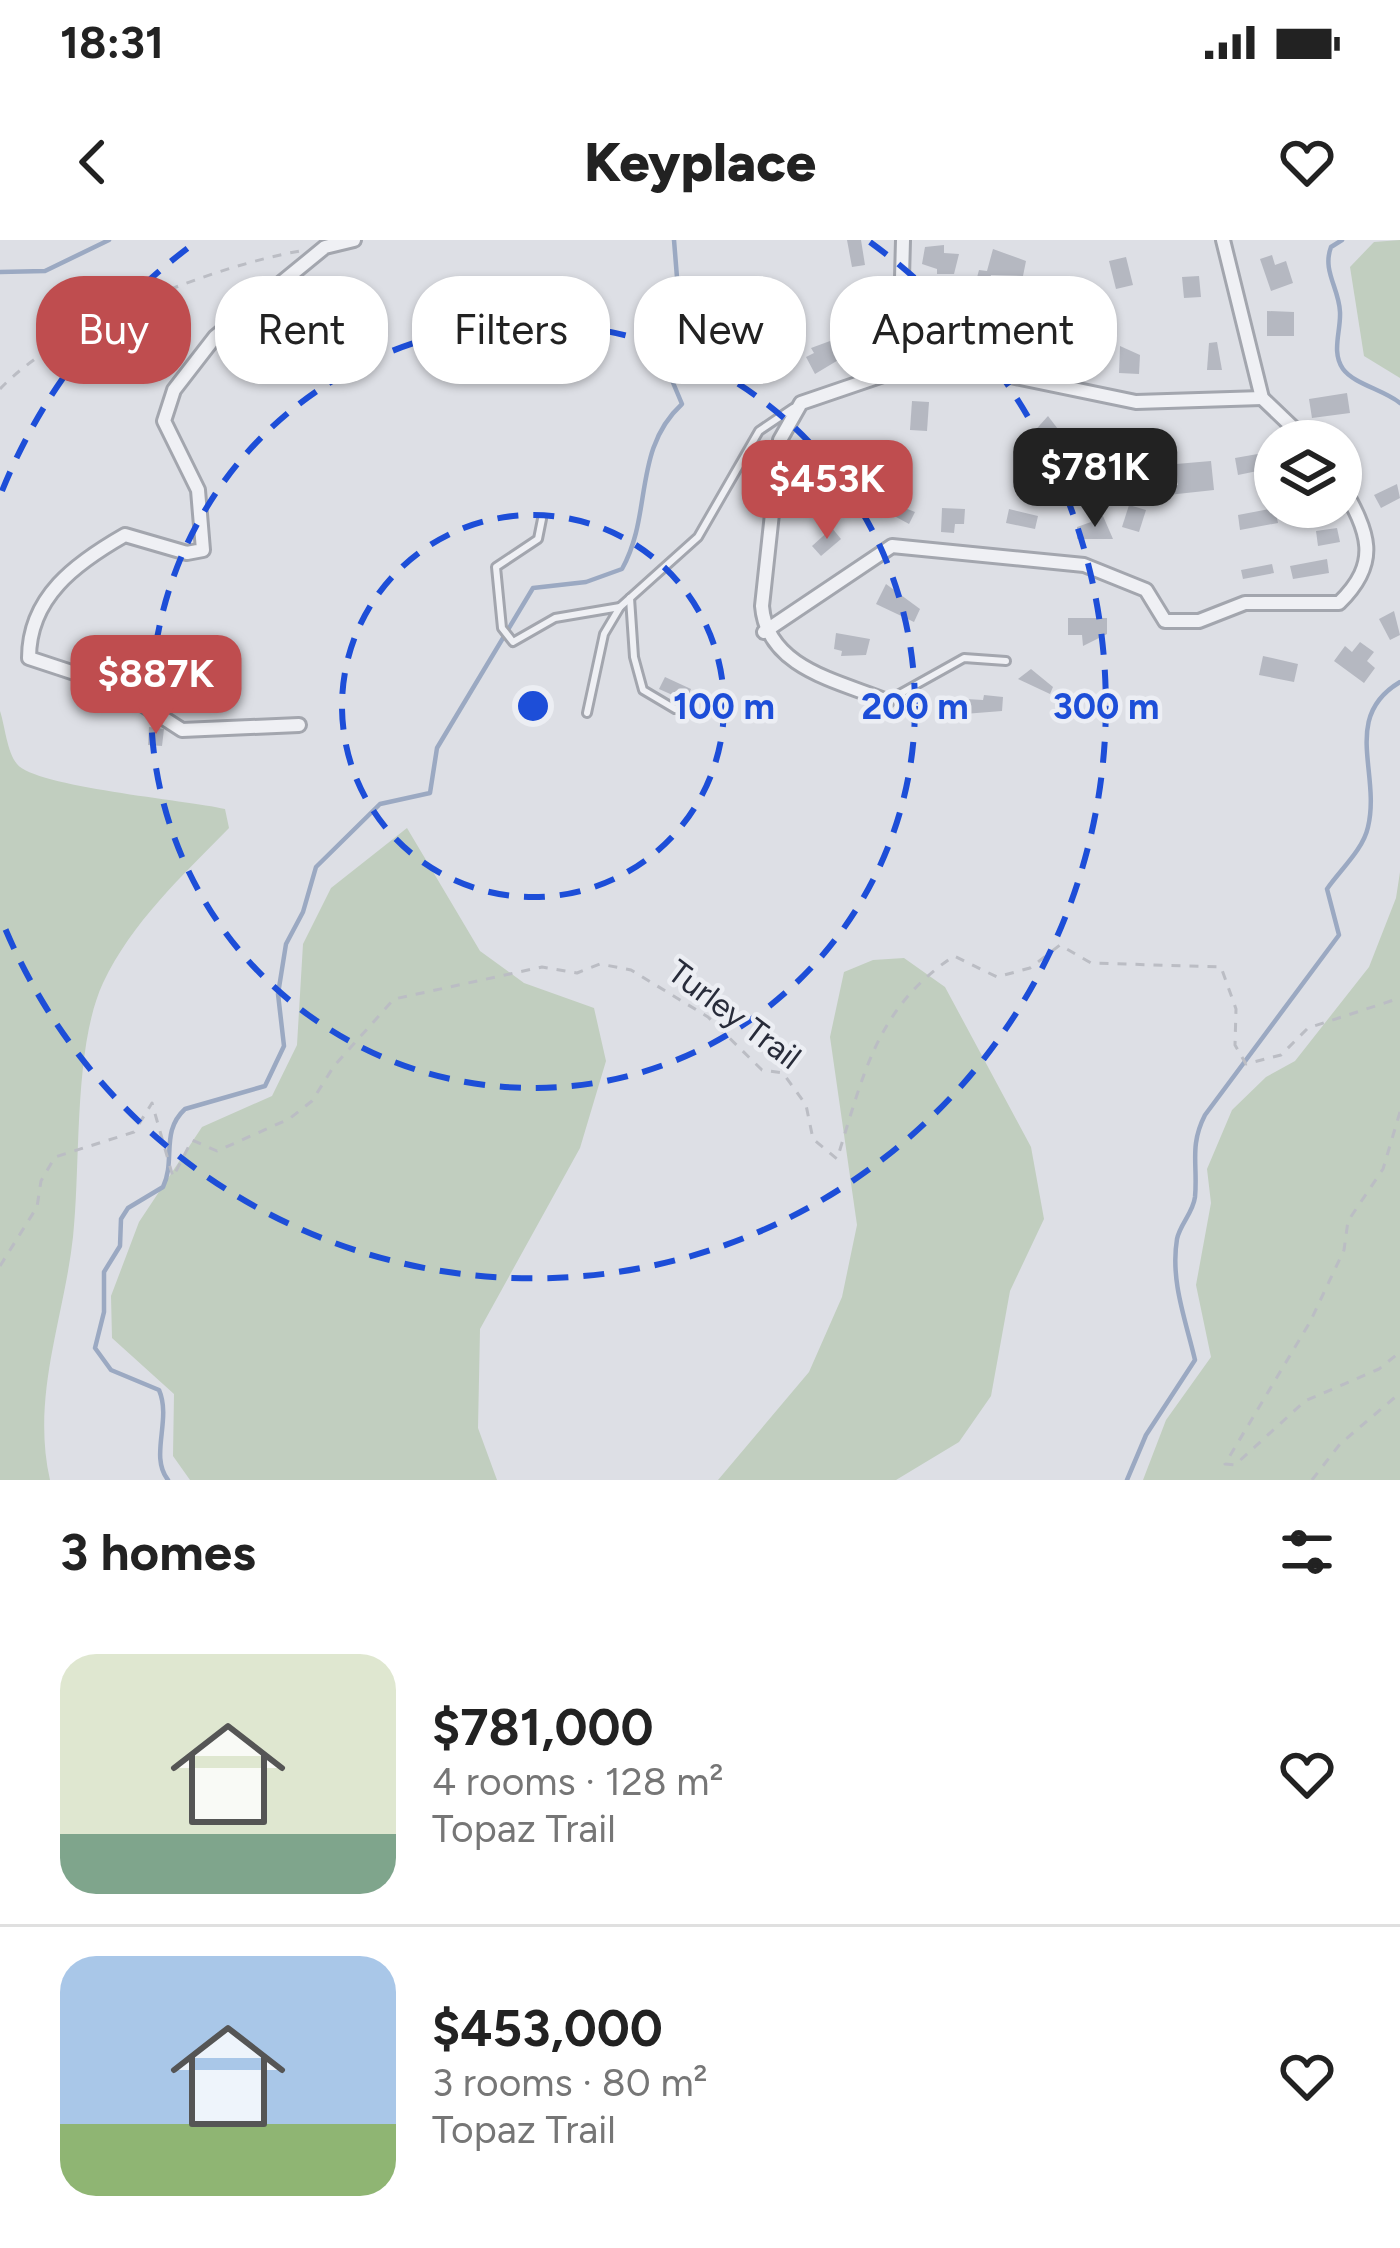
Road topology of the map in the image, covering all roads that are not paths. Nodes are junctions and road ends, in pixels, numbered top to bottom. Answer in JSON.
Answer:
{"nodes":[{"id":1,"x":354,"y":240,"type":"edge"},
{"id":2,"x":903,"y":240,"type":"edge"},
{"id":3,"x":1223,"y":240,"type":"edge"},
{"id":4,"x":902,"y":276,"type":"edge"},
{"id":5,"x":857,"y":384,"type":"edge"},
{"id":6,"x":1051,"y":384,"type":"edge"},
{"id":7,"x":1262,"y":398,"type":"junction"},
{"id":8,"x":801,"y":403,"type":"junction"},
{"id":9,"x":1285,"y":420,"type":"edge"},
{"id":10,"x":542,"y":519,"type":"dead end"},
{"id":11,"x":1360,"y":528,"type":"edge"},
{"id":12,"x":630,"y":598,"type":"junction"},
{"id":13,"x":620,"y":607,"type":"junction"},
{"id":14,"x":764,"y":632,"type":"junction"},
{"id":15,"x":1006,"y":661,"type":"dead end"},
{"id":16,"x":887,"y":701,"type":"joint"},
{"id":17,"x":675,"y":709,"type":"dead end"},
{"id":18,"x":587,"y":713,"type":"dead end"},
{"id":19,"x":299,"y":725,"type":"dead end"}],
"edges":[{"from":1,"to":19,"type":"street"},
{"from":2,"to":4,"type":"street"},
{"from":3,"to":7,"type":"street"},
{"from":5,"to":8,"type":"street"},
{"from":6,"to":7,"type":"street"},
{"from":7,"to":9,"type":"street"},
{"from":8,"to":12,"type":"lane"},
{"from":8,"to":14,"type":"street"},
{"from":10,"to":13,"type":"lane"},
{"from":11,"to":14,"type":"street"},
{"from":12,"to":13,"type":"lane"},
{"from":12,"to":17,"type":"lane"},
{"from":13,"to":18,"type":"lane"},
{"from":14,"to":16,"type":"street"},
{"from":15,"to":16,"type":"lane"}]}
